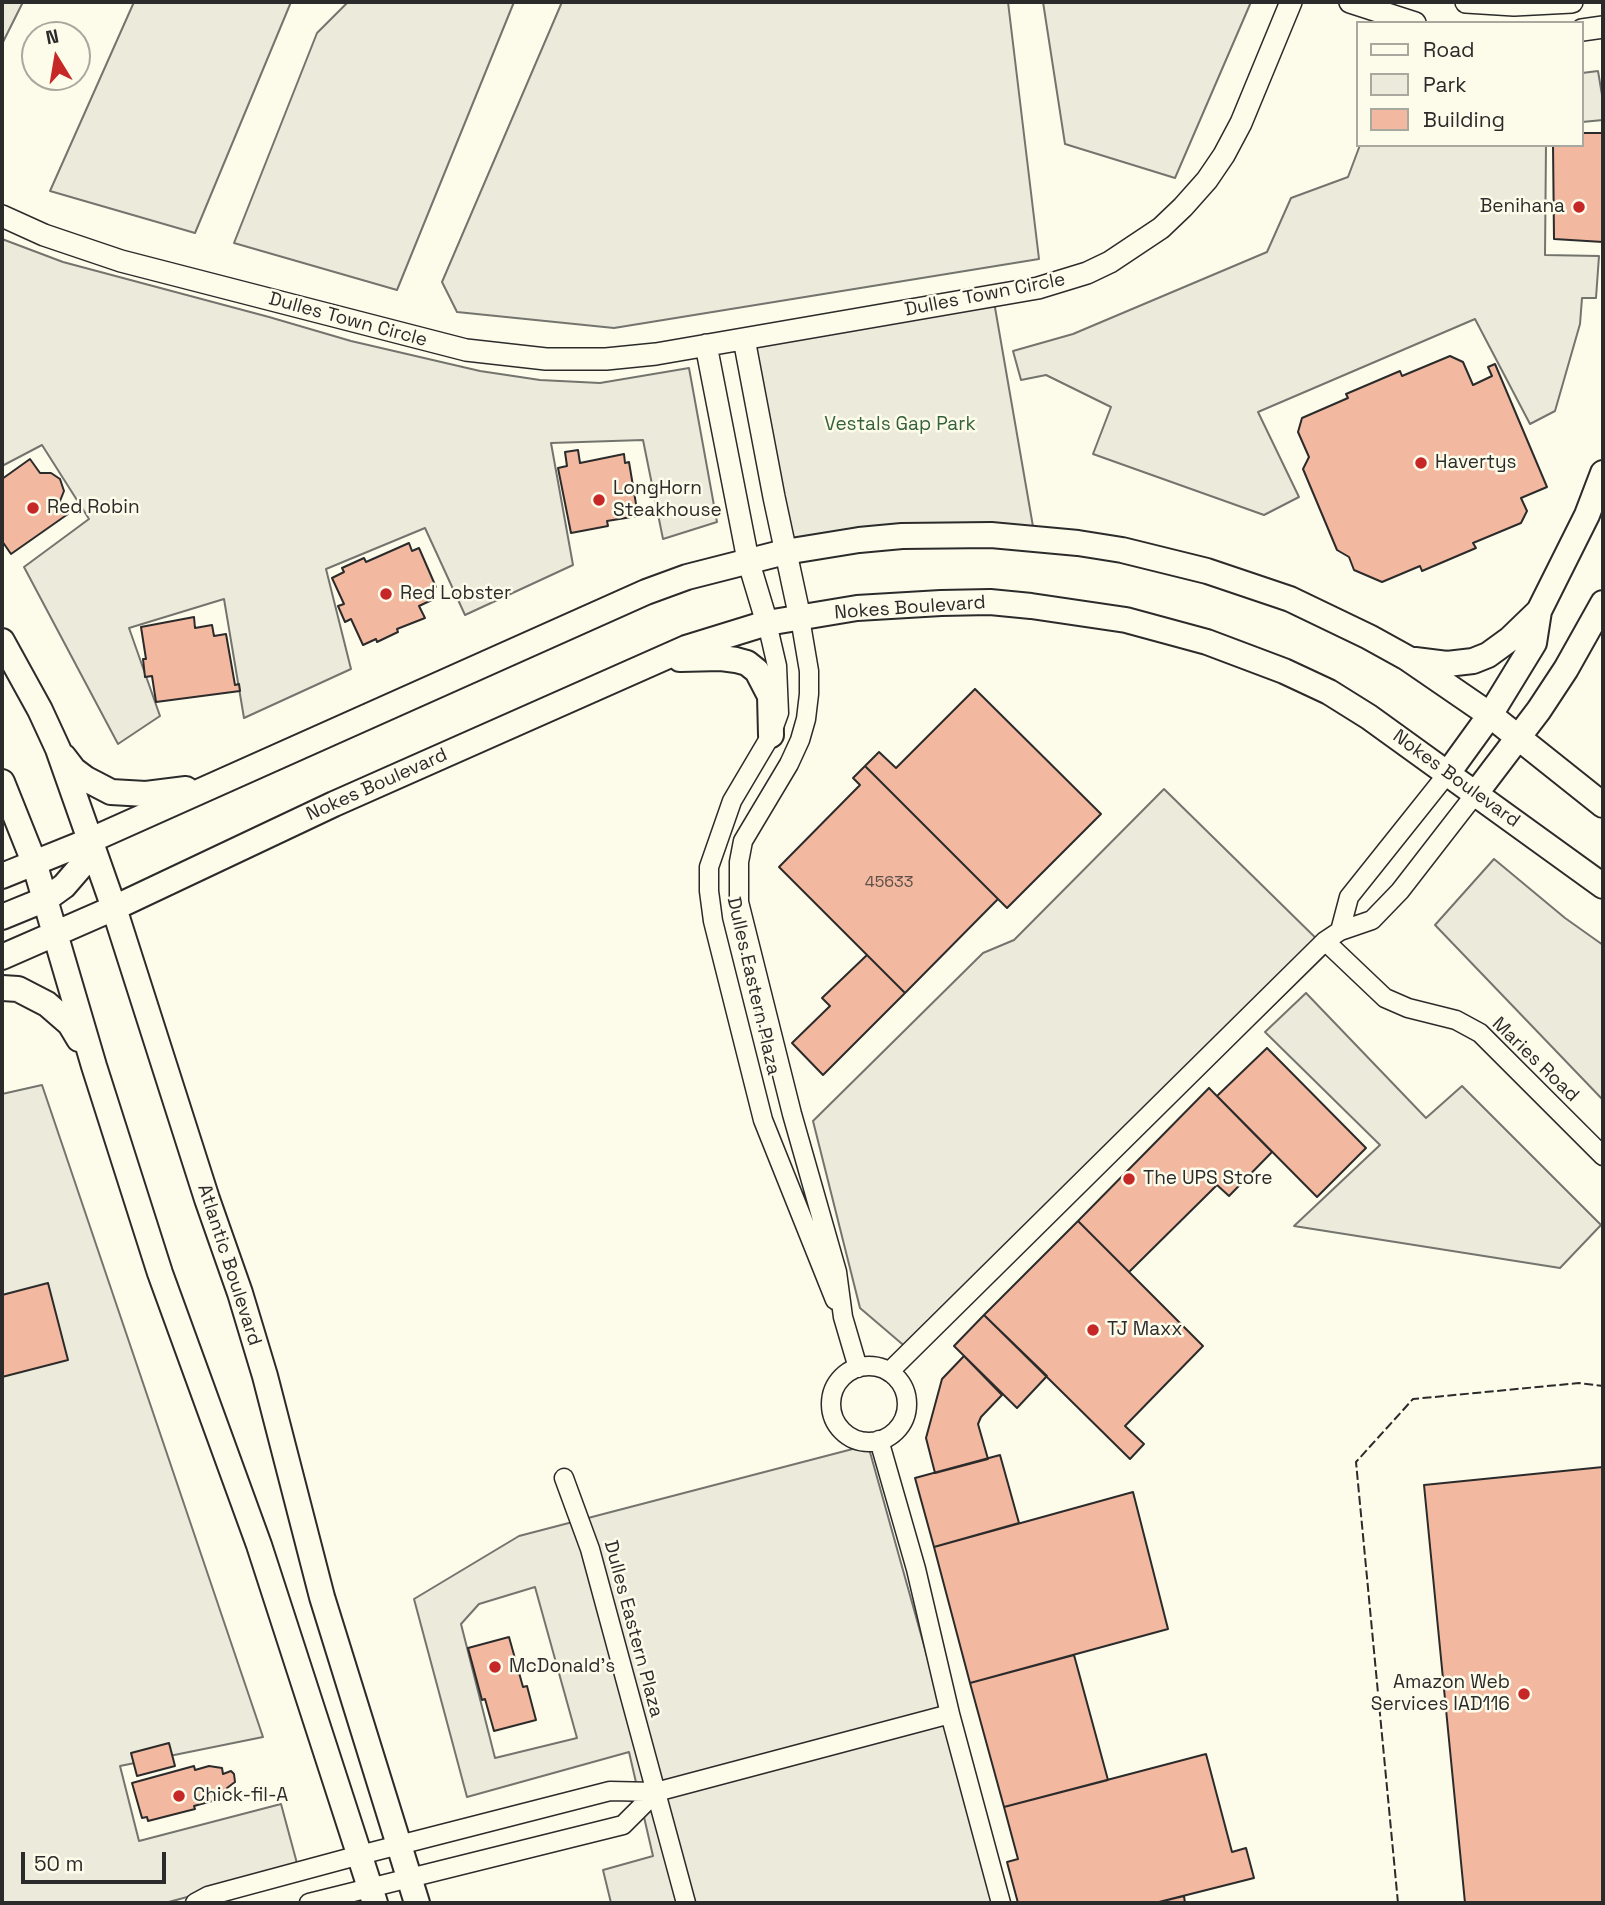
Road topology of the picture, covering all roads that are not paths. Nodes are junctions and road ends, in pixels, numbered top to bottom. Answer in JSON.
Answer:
{"nodes":[{"id":1,"x":1291,"y":2,"type":"edge"},
{"id":2,"x":1350,"y":2,"type":"edge"},
{"id":3,"x":1466,"y":2,"type":"edge"},
{"id":4,"x":1572,"y":2,"type":"edge"},
{"id":5,"x":1409,"y":21,"type":"edge"},
{"id":6,"x":1603,"y":27,"type":"edge"},
{"id":7,"x":1584,"y":30,"type":"edge"},
{"id":8,"x":2,"y":216,"type":"edge"},
{"id":9,"x":744,"y":339,"type":"junction"},
{"id":10,"x":706,"y":345,"type":"junction"},
{"id":11,"x":1603,"y":473,"type":"edge"},
{"id":12,"x":785,"y":552,"type":"junction"},
{"id":13,"x":748,"y":560,"type":"junction"},
{"id":14,"x":1603,"y":603,"type":"edge"},
{"id":15,"x":1539,"y":611,"type":"junction"},
{"id":16,"x":800,"y":618,"type":"junction"},
{"id":17,"x":767,"y":623,"type":"junction"},
{"id":18,"x":2,"y":641,"type":"edge"},
{"id":19,"x":1407,"y":658,"type":"junction"},
{"id":20,"x":658,"y":660,"type":"junction"},
{"id":21,"x":1490,"y":715,"type":"junction"},
{"id":22,"x":771,"y":735,"type":"junction"},
{"id":23,"x":1517,"y":739,"type":"junction"},
{"id":24,"x":58,"y":749,"type":"junction"},
{"id":25,"x":1448,"y":773,"type":"junction"},
{"id":26,"x":2,"y":782,"type":"edge"},
{"id":27,"x":211,"y":786,"type":"junction"},
{"id":28,"x":1476,"y":793,"type":"junction"},
{"id":29,"x":1603,"y":805,"type":"edge"},
{"id":30,"x":91,"y":840,"type":"junction"},
{"id":31,"x":34,"y":862,"type":"junction"},
{"id":32,"x":2,"y":877,"type":"edge"},
{"id":33,"x":1603,"y":886,"type":"edge"},
{"id":34,"x":46,"y":899,"type":"junction"},
{"id":35,"x":114,"y":908,"type":"junction"},
{"id":36,"x":2,"y":917,"type":"edge"},
{"id":37,"x":1340,"y":931,"type":"junction"},
{"id":38,"x":55,"y":933,"type":"junction"},
{"id":39,"x":1325,"y":942,"type":"junction"},
{"id":40,"x":2,"y":957,"type":"edge"},
{"id":41,"x":2,"y":988,"type":"edge"},
{"id":42,"x":94,"y":1066,"type":"junction"},
{"id":43,"x":1603,"y":1156,"type":"edge"},
{"id":44,"x":843,"y":1317,"type":"junction"},
{"id":45,"x":858,"y":1368,"type":"junction"},
{"id":46,"x":889,"y":1372,"type":"junction"},
{"id":47,"x":879,"y":1440,"type":"junction"},
{"id":48,"x":564,"y":1478,"type":"dead end"},
{"id":49,"x":950,"y":1714,"type":"junction"},
{"id":50,"x":656,"y":1792,"type":"junction"},
{"id":51,"x":399,"y":1845,"type":"junction"},
{"id":52,"x":360,"y":1855,"type":"junction"},
{"id":53,"x":409,"y":1878,"type":"junction"},
{"id":54,"x":372,"y":1896,"type":"edge"},
{"id":55,"x":195,"y":1903,"type":"edge"},
{"id":56,"x":309,"y":1903,"type":"edge"},
{"id":57,"x":416,"y":1903,"type":"edge"},
{"id":58,"x":686,"y":1903,"type":"edge"},
{"id":59,"x":1001,"y":1903,"type":"edge"}],
"edges":[{"from":1,"to":9,"type":"street","name":"Dulles Town Circle"},
{"from":2,"to":5,"type":"street"},
{"from":3,"to":4,"type":"street"},
{"from":6,"to":7,"type":"street"},
{"from":8,"to":10,"type":"street","name":"Dulles Town Circle"},
{"from":9,"to":10,"type":"street","name":"Dulles Town Circle"},
{"from":9,"to":12,"type":"street"},
{"from":10,"to":13,"type":"street"},
{"from":11,"to":15,"type":"main road"},
{"from":12,"to":13,"type":"main road"},
{"from":12,"to":16,"type":"street"},
{"from":12,"to":19,"type":"main road"},
{"from":13,"to":17,"type":"street"},
{"from":13,"to":27,"type":"main road"},
{"from":14,"to":23,"type":"main road"},
{"from":15,"to":19,"type":"main road"},
{"from":15,"to":21,"type":"main road"},
{"from":16,"to":17,"type":"main road","name":"Nokes Boulevard"},
{"from":16,"to":25,"type":"main road","name":"Nokes Boulevard"},
{"from":16,"to":44,"type":"street","name":"Dulles Eastern Plaza"},
{"from":17,"to":20,"type":"main road","name":"Nokes Boulevard"},
{"from":17,"to":22,"type":"street","name":"Dulles Eastern Plaza"},
{"from":18,"to":24,"type":"main road","name":"Atlantic Boulevard"},
{"from":19,"to":21,"type":"main road"},
{"from":20,"to":22,"type":"main road"},
{"from":20,"to":35,"type":"main road","name":"Nokes Boulevard"},
{"from":21,"to":23,"type":"main road"},
{"from":21,"to":25,"type":"main road"},
{"from":22,"to":44,"type":"street","name":"Dulles Eastern Plaza"},
{"from":23,"to":28,"type":"main road"},
{"from":23,"to":29,"type":"main road"},
{"from":24,"to":27,"type":"main road"},
{"from":24,"to":30,"type":"main road","name":"Atlantic Boulevard"},
{"from":25,"to":28,"type":"main road","name":"Nokes Boulevard"},
{"from":25,"to":37,"type":"street"},
{"from":26,"to":31,"type":"main road"},
{"from":27,"to":30,"type":"main road"},
{"from":28,"to":33,"type":"main road","name":"Nokes Boulevard"},
{"from":28,"to":37,"type":"street"},
{"from":30,"to":31,"type":"main road"},
{"from":30,"to":34,"type":"main road"},
{"from":30,"to":35,"type":"main road","name":"Atlantic Boulevard"},
{"from":31,"to":32,"type":"main road"},
{"from":31,"to":34,"type":"main road"},
{"from":34,"to":36,"type":"main road"},
{"from":34,"to":38,"type":"main road"},
{"from":35,"to":38,"type":"main road","name":"Nokes Boulevard"},
{"from":35,"to":51,"type":"main road","name":"Atlantic Boulevard"},
{"from":37,"to":39,"type":"street"},
{"from":38,"to":40,"type":"main road","name":"Nokes Boulevard"},
{"from":38,"to":42,"type":"main road"},
{"from":39,"to":43,"type":"street","name":"Maries Road"},
{"from":39,"to":46,"type":"street"},
{"from":41,"to":42,"type":"main road"},
{"from":42,"to":52,"type":"main road"},
{"from":44,"to":45,"type":"street","name":"Dulles Eastern Plaza"},
{"from":45,"to":46,"type":"street"},
{"from":45,"to":47,"type":"street"},
{"from":46,"to":47,"type":"street"},
{"from":47,"to":49,"type":"street"},
{"from":48,"to":50,"type":"street","name":"Dulles Eastern Plaza"},
{"from":49,"to":50,"type":"street"},
{"from":49,"to":59,"type":"street"},
{"from":50,"to":51,"type":"street"},
{"from":50,"to":53,"type":"street"},
{"from":50,"to":58,"type":"street","name":"Dulles Eastern Plaza"},
{"from":51,"to":52,"type":"street"},
{"from":51,"to":53,"type":"main road","name":"Atlantic Boulevard"},
{"from":52,"to":54,"type":"main road"},
{"from":52,"to":55,"type":"street"},
{"from":53,"to":54,"type":"street"},
{"from":53,"to":57,"type":"main road","name":"Atlantic Boulevard"},
{"from":54,"to":56,"type":"street"}]}
